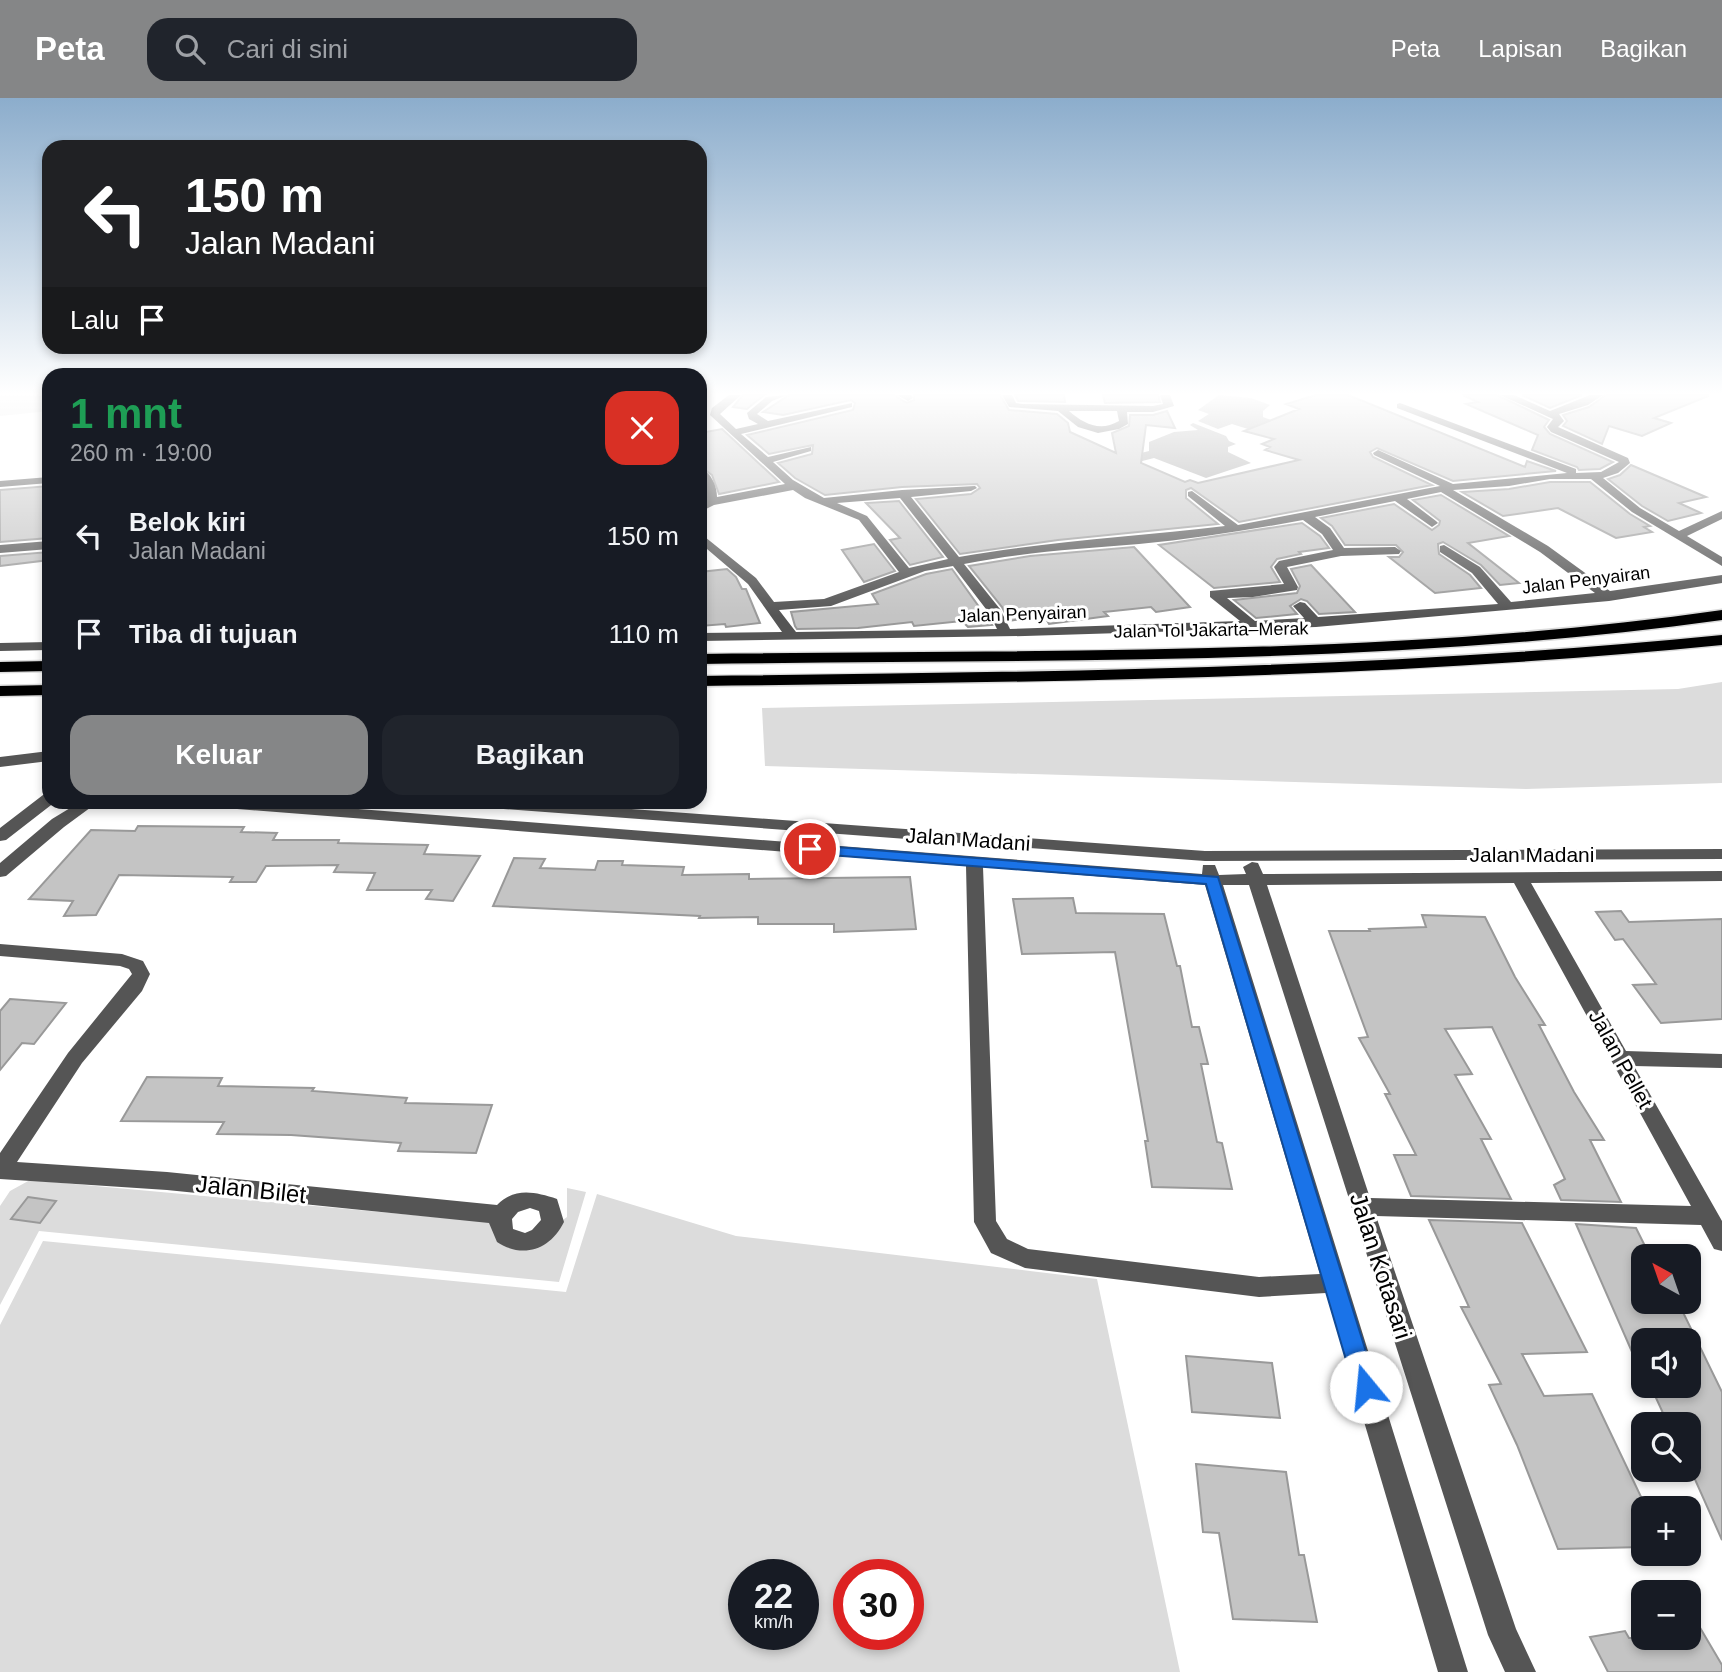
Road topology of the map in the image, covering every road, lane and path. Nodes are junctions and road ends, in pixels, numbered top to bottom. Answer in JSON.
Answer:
{"nodes":[{"id":1,"x":775,"y":468,"type":"edge"},
{"id":2,"x":1408,"y":468,"type":"edge"},
{"id":3,"x":1570,"y":468,"type":"edge"},
{"id":4,"x":1617,"y":468,"type":"edge"},
{"id":5,"x":1588,"y":475,"type":"junction"},
{"id":6,"x":707,"y":480,"type":"edge"},
{"id":7,"x":42,"y":481,"type":"edge"},
{"id":8,"x":0,"y":484,"type":"edge"},
{"id":9,"x":795,"y":486,"type":"junction"},
{"id":10,"x":971,"y":488,"type":"dead end"},
{"id":11,"x":1447,"y":488,"type":"junction"},
{"id":12,"x":902,"y":493,"type":"junction"},
{"id":13,"x":1192,"y":494,"type":"dead end"},
{"id":14,"x":1399,"y":499,"type":"junction"},
{"id":15,"x":707,"y":500,"type":"edge"},
{"id":16,"x":820,"y":501,"type":"junction"},
{"id":17,"x":707,"y":505,"type":"edge"},
{"id":18,"x":1722,"y":514,"type":"edge"},
{"id":19,"x":1307,"y":517,"type":"junction"},
{"id":20,"x":1432,"y":523,"type":"dead end"},
{"id":21,"x":1235,"y":528,"type":"junction"},
{"id":22,"x":1680,"y":535,"type":"junction"},
{"id":23,"x":707,"y":543,"type":"edge"},
{"id":24,"x":42,"y":546,"type":"edge"},
{"id":25,"x":0,"y":549,"type":"edge"},
{"id":26,"x":1444,"y":549,"type":"dead end"},
{"id":27,"x":1395,"y":551,"type":"dead end"},
{"id":28,"x":1340,"y":552,"type":"junction"},
{"id":29,"x":955,"y":561,"type":"junction"},
{"id":30,"x":1722,"y":562,"type":"edge"},
{"id":31,"x":905,"y":573,"type":"junction"},
{"id":32,"x":1722,"y":579,"type":"edge"},
{"id":33,"x":1609,"y":597,"type":"junction"},
{"id":34,"x":772,"y":606,"type":"junction"},
{"id":35,"x":1300,"y":606,"type":"dead end"},
{"id":36,"x":1508,"y":607,"type":"junction"},
{"id":37,"x":1722,"y":615,"type":"edge"},
{"id":38,"x":1316,"y":623,"type":"junction"},
{"id":39,"x":1252,"y":625,"type":"junction"},
{"id":40,"x":1005,"y":632,"type":"junction"},
{"id":41,"x":792,"y":636,"type":"junction"},
{"id":42,"x":707,"y":637,"type":"edge"},
{"id":43,"x":1722,"y":640,"type":"edge"},
{"id":44,"x":42,"y":646,"type":"edge"},
{"id":45,"x":0,"y":647,"type":"edge"},
{"id":46,"x":707,"y":659,"type":"edge"},
{"id":47,"x":42,"y":666,"type":"edge"},
{"id":48,"x":0,"y":667,"type":"edge"},
{"id":49,"x":707,"y":681,"type":"edge"},
{"id":50,"x":42,"y":690,"type":"edge"},
{"id":51,"x":0,"y":691,"type":"edge"},
{"id":52,"x":42,"y":757,"type":"edge"},
{"id":53,"x":0,"y":762,"type":"edge"},
{"id":54,"x":42,"y":803,"type":"edge"},
{"id":55,"x":79,"y":809,"type":"edge"},
{"id":56,"x":301,"y":809,"type":"edge"},
{"id":57,"x":571,"y":809,"type":"edge"},
{"id":58,"x":0,"y":836,"type":"edge"},
{"id":59,"x":1722,"y":854,"type":"edge"},
{"id":60,"x":1205,"y":856,"type":"junction"},
{"id":61,"x":974,"y":862,"type":"junction"},
{"id":62,"x":1252,"y":868,"type":"junction"},
{"id":63,"x":0,"y":872,"type":"edge"},
{"id":64,"x":1722,"y":876,"type":"edge"},
{"id":65,"x":1519,"y":877,"type":"junction"},
{"id":66,"x":1212,"y":880,"type":"junction"},
{"id":67,"x":0,"y":950,"type":"edge"},
{"id":68,"x":1620,"y":1058,"type":"junction"},
{"id":69,"x":1722,"y":1061,"type":"edge"},
{"id":70,"x":0,"y":1169,"type":"edge"},
{"id":71,"x":1362,"y":1207,"type":"junction"},
{"id":72,"x":501,"y":1215,"type":"dead end"},
{"id":73,"x":1707,"y":1216,"type":"junction"},
{"id":74,"x":1722,"y":1242,"type":"edge"},
{"id":75,"x":1334,"y":1283,"type":"junction"},
{"id":76,"x":1453,"y":1672,"type":"edge"},
{"id":77,"x":1521,"y":1672,"type":"edge"}],
"edges":[{"from":1,"to":9,"type":"street"},
{"from":2,"to":11,"type":"street"},
{"from":3,"to":5,"type":"street"},
{"from":4,"to":5,"type":"street"},
{"from":5,"to":11,"type":"street"},
{"from":5,"to":22,"type":"street"},
{"from":6,"to":15,"type":"street"},
{"from":7,"to":8,"type":"street"},
{"from":9,"to":16,"type":"street"},
{"from":9,"to":17,"type":"street"},
{"from":10,"to":12,"type":"street"},
{"from":11,"to":14,"type":"street"},
{"from":11,"to":33,"type":"street"},
{"from":12,"to":16,"type":"street"},
{"from":12,"to":29,"type":"street"},
{"from":13,"to":21,"type":"street"},
{"from":14,"to":19,"type":"street"},
{"from":14,"to":20,"type":"street"},
{"from":16,"to":31,"type":"street"},
{"from":18,"to":22,"type":"street"},
{"from":19,"to":21,"type":"street"},
{"from":19,"to":28,"type":"street"},
{"from":21,"to":29,"type":"street"},
{"from":22,"to":30,"type":"street"},
{"from":23,"to":34,"type":"street"},
{"from":24,"to":25,"type":"street"},
{"from":26,"to":36,"type":"street"},
{"from":27,"to":28,"type":"street"},
{"from":28,"to":39,"type":"street"},
{"from":29,"to":31,"type":"street"},
{"from":29,"to":40,"type":"street"},
{"from":31,"to":34,"type":"street"},
{"from":32,"to":33,"type":"street","name":"Jalan Penyairan"},
{"from":33,"to":36,"type":"street","name":"Jalan Penyairan"},
{"from":34,"to":41,"type":"street"},
{"from":35,"to":38,"type":"street"},
{"from":36,"to":38,"type":"street","name":"Jalan Penyairan"},
{"from":37,"to":46,"type":"highway","name":"Jalan Tol Jakarta–Merak"},
{"from":38,"to":39,"type":"street","name":"Jalan Penyairan"},
{"from":39,"to":40,"type":"street","name":"Jalan Penyairan"},
{"from":40,"to":41,"type":"street","name":"Jalan Penyairan"},
{"from":41,"to":42,"type":"street","name":"Jalan Penyairan"},
{"from":43,"to":49,"type":"highway","name":"Jalan Tol Jakarta–Merak"},
{"from":44,"to":45,"type":"street"},
{"from":47,"to":48,"type":"highway"},
{"from":50,"to":51,"type":"highway"},
{"from":52,"to":53,"type":"street"},
{"from":54,"to":58,"type":"street"},
{"from":55,"to":63,"type":"street"},
{"from":56,"to":61,"type":"street","name":"Jalan Madani"},
{"from":57,"to":60,"type":"street","name":"Jalan Madani"},
{"from":59,"to":62,"type":"street","name":"Jalan Madani"},
{"from":60,"to":62,"type":"street","name":"Jalan Madani"},
{"from":60,"to":66,"type":"street"},
{"from":61,"to":66,"type":"street","name":"Jalan Madani"},
{"from":61,"to":75,"type":"street"},
{"from":62,"to":65,"type":"street","name":"Jalan Madani"},
{"from":62,"to":66,"type":"street","name":"Jalan Madani"},
{"from":62,"to":71,"type":"street","name":"Jalan Kotasari"},
{"from":64,"to":65,"type":"street","name":"Jalan Madani"},
{"from":65,"to":68,"type":"street","name":"Jalan Pellet"},
{"from":66,"to":75,"type":"street"},
{"from":67,"to":70,"type":"street","name":"Jalan Bilet"},
{"from":68,"to":69,"type":"street"},
{"from":68,"to":73,"type":"street","name":"Jalan Pellet"},
{"from":70,"to":72,"type":"street","name":"Jalan Bilet"},
{"from":71,"to":73,"type":"street"},
{"from":71,"to":77,"type":"street","name":"Jalan Kotasari"},
{"from":73,"to":74,"type":"street","name":"Jalan Pellet"},
{"from":75,"to":76,"type":"street"}]}
